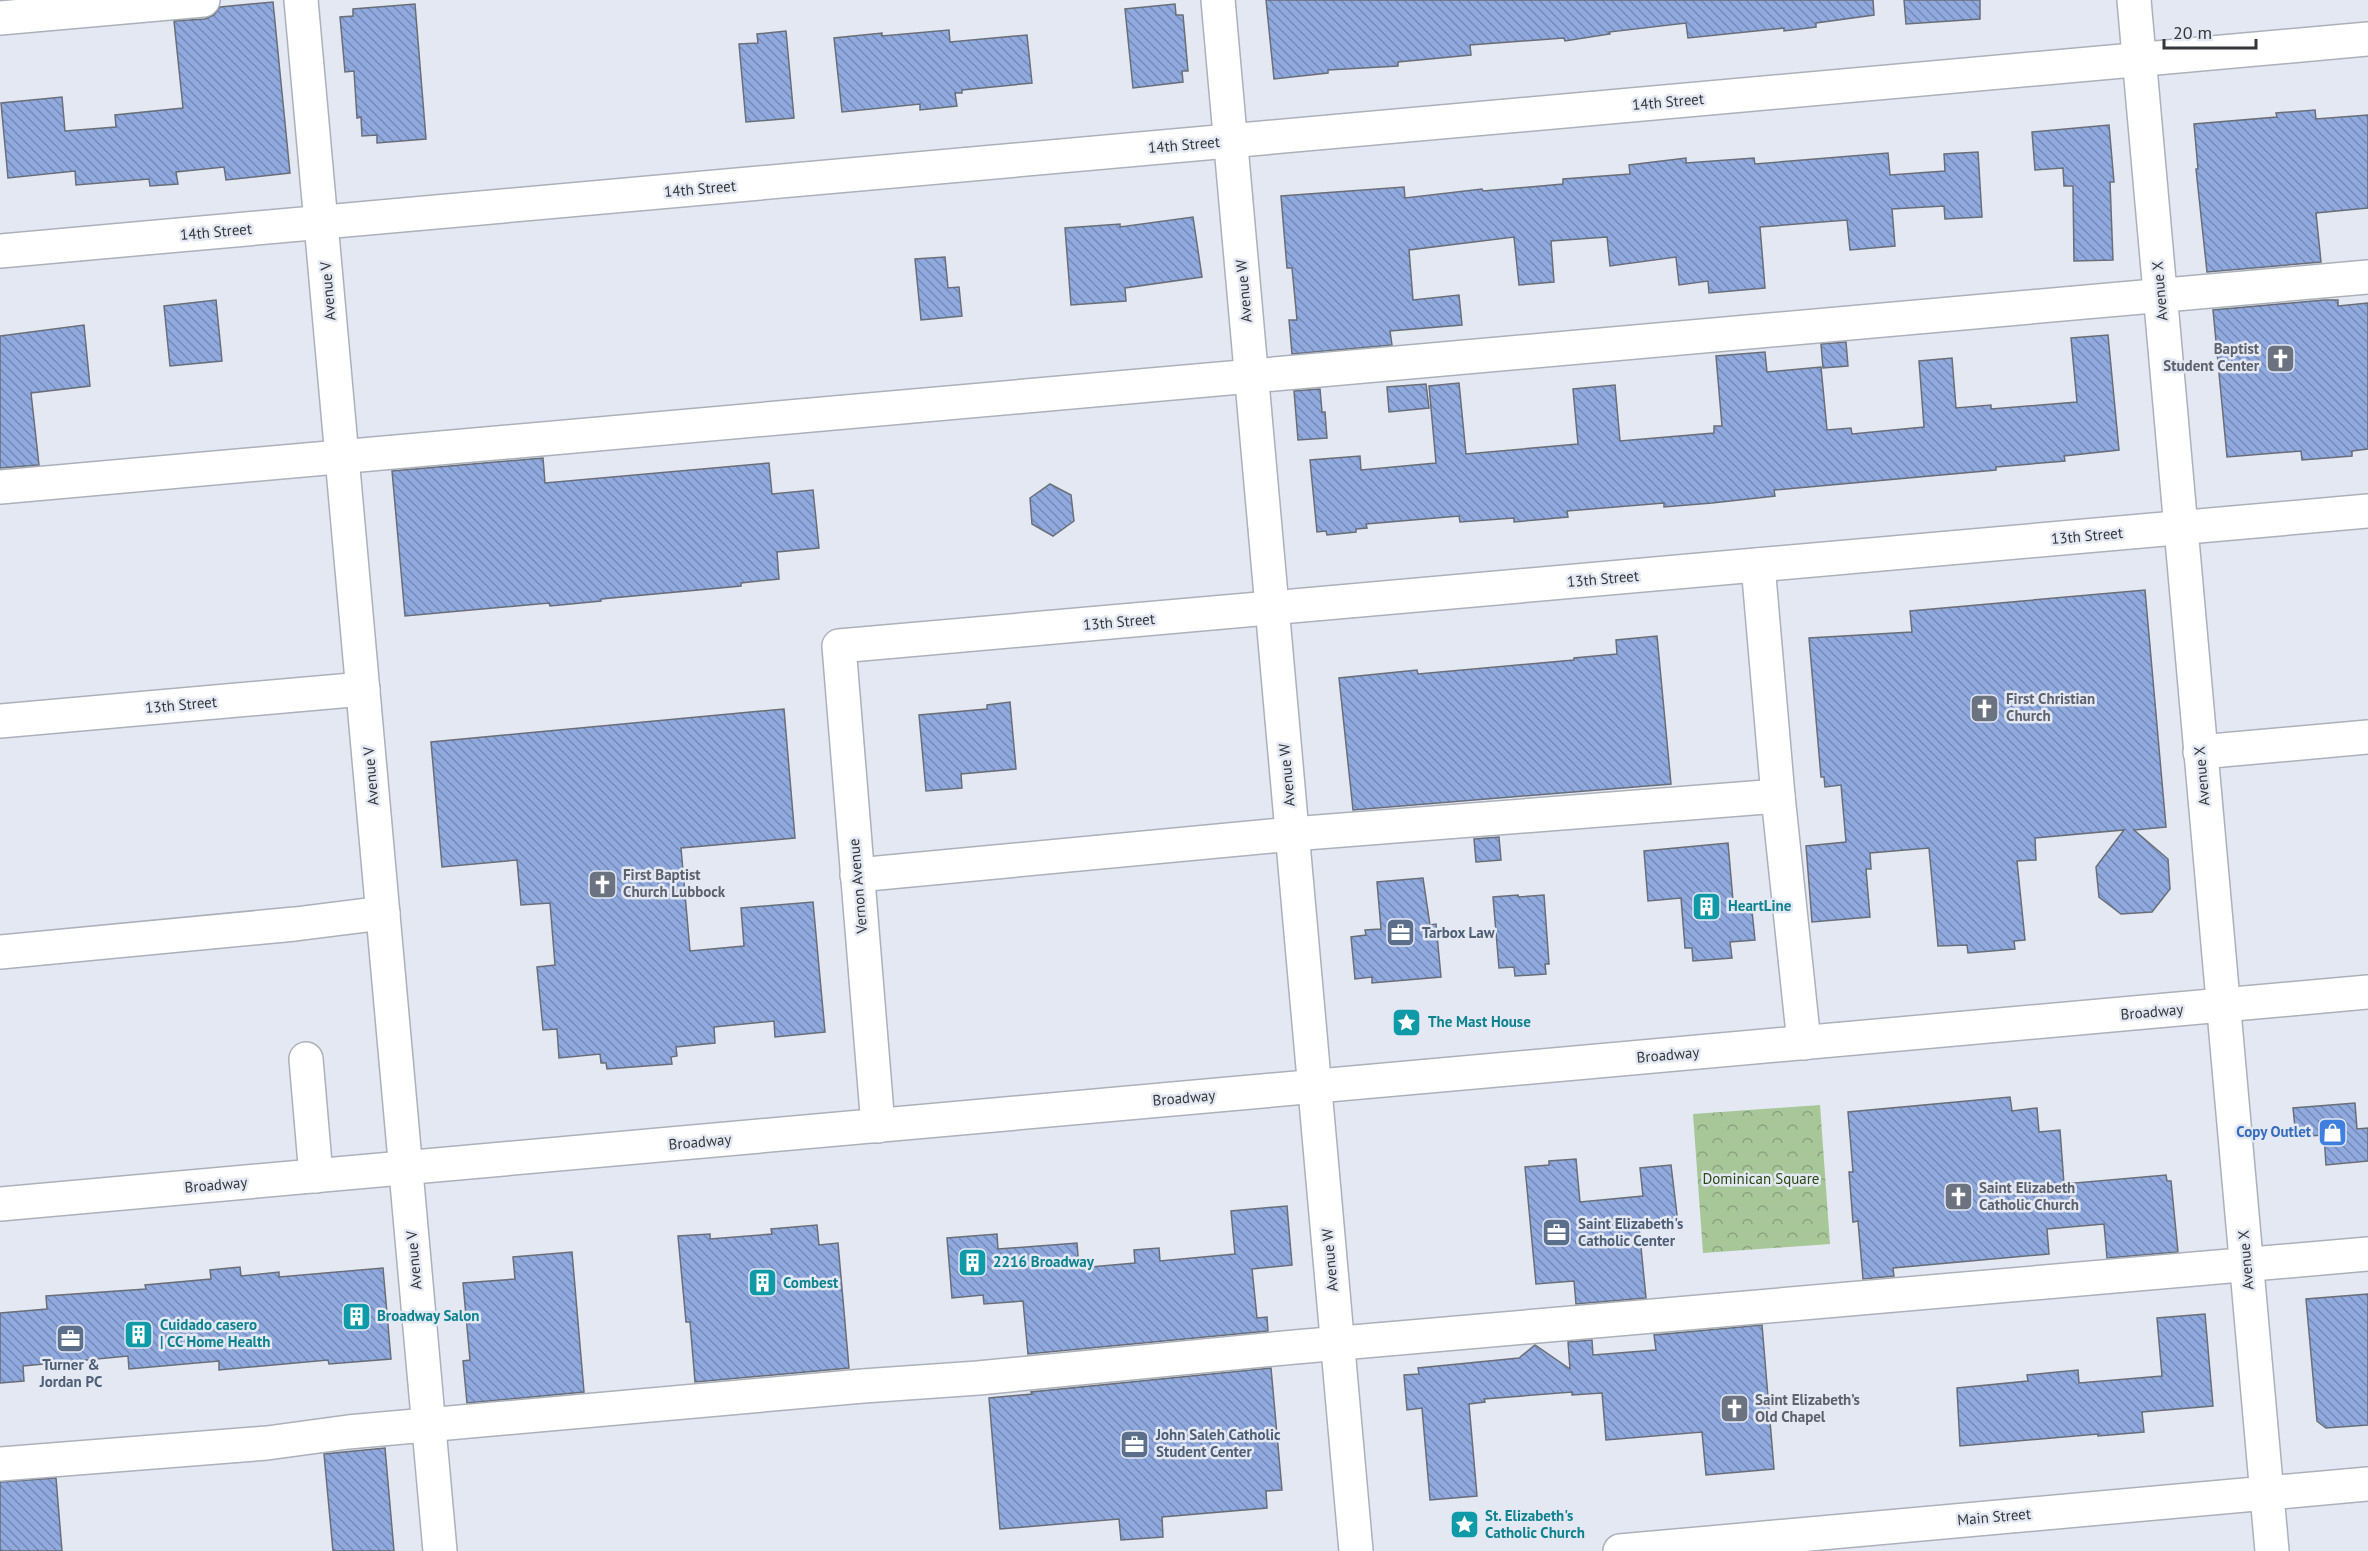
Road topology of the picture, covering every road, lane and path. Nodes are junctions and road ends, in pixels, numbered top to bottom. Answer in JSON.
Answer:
{"nodes":[{"id":1,"x":203,"y":0,"type":"edge"},
{"id":2,"x":301,"y":0,"type":"edge"},
{"id":3,"x":1218,"y":0,"type":"edge"},
{"id":4,"x":2134,"y":0,"type":"edge"},
{"id":5,"x":0,"y":18,"type":"edge"},
{"id":6,"x":2368,"y":39,"type":"edge"},
{"id":7,"x":2139,"y":59,"type":"junction"},
{"id":8,"x":1230,"y":141,"type":"junction"},
{"id":9,"x":322,"y":222,"type":"junction"},
{"id":10,"x":0,"y":251,"type":"edge"},
{"id":11,"x":2368,"y":277,"type":"edge"},
{"id":12,"x":2160,"y":294,"type":"junction"},
{"id":13,"x":1252,"y":376,"type":"junction"},
{"id":14,"x":343,"y":457,"type":"junction"},
{"id":15,"x":0,"y":487,"type":"edge"},
{"id":16,"x":2368,"y":511,"type":"edge"},
{"id":17,"x":2181,"y":528,"type":"junction"},
{"id":18,"x":1758,"y":565,"type":"junction"},
{"id":19,"x":1272,"y":608,"type":"junction"},
{"id":20,"x":839,"y":646,"type":"joint"},
{"id":21,"x":363,"y":689,"type":"junction"},
{"id":22,"x":0,"y":721,"type":"edge"},
{"id":23,"x":2368,"y":737,"type":"edge"},
{"id":24,"x":2200,"y":752,"type":"junction"},
{"id":25,"x":1778,"y":796,"type":"junction"},
{"id":26,"x":1292,"y":834,"type":"junction"},
{"id":27,"x":857,"y":875,"type":"junction"},
{"id":28,"x":383,"y":912,"type":"junction"},
{"id":29,"x":0,"y":952,"type":"edge"},
{"id":30,"x":2368,"y":992,"type":"edge"},
{"id":31,"x":2223,"y":1006,"type":"junction"},
{"id":32,"x":1804,"y":1043,"type":"junction"},
{"id":33,"x":306,"y":1059,"type":"dead end"},
{"id":34,"x":1315,"y":1087,"type":"junction"},
{"id":35,"x":878,"y":1126,"type":"junction"},
{"id":36,"x":406,"y":1168,"type":"junction"},
{"id":37,"x":316,"y":1176,"type":"junction"},
{"id":38,"x":0,"y":1204,"type":"edge"},
{"id":39,"x":2368,"y":1254,"type":"edge"},
{"id":40,"x":2246,"y":1265,"type":"junction"},
{"id":41,"x":1337,"y":1343,"type":"junction"},
{"id":42,"x":429,"y":1425,"type":"junction"},
{"id":43,"x":0,"y":1464,"type":"edge"},
{"id":44,"x":2368,"y":1484,"type":"edge"},
{"id":45,"x":2266,"y":1493,"type":"junction"},
{"id":46,"x":440,"y":1551,"type":"edge"},
{"id":47,"x":1356,"y":1551,"type":"edge"},
{"id":48,"x":1620,"y":1551,"type":"edge"},
{"id":49,"x":2272,"y":1551,"type":"edge"}],
"edges":[{"from":1,"to":5,"type":"street"},
{"from":2,"to":9,"type":"street","name":"Avenue V"},
{"from":3,"to":8,"type":"street","name":"Avenue W"},
{"from":4,"to":7,"type":"street","name":"Avenue X"},
{"from":6,"to":7,"type":"street","name":"14th Street"},
{"from":7,"to":8,"type":"street","name":"14th Street"},
{"from":7,"to":12,"type":"street","name":"Avenue X"},
{"from":8,"to":9,"type":"street","name":"14th Street"},
{"from":8,"to":13,"type":"street","name":"Avenue W"},
{"from":9,"to":10,"type":"street","name":"14th Street"},
{"from":9,"to":14,"type":"street","name":"Avenue V"},
{"from":11,"to":12,"type":"street"},
{"from":12,"to":13,"type":"street"},
{"from":12,"to":17,"type":"street","name":"Avenue X"},
{"from":13,"to":14,"type":"street"},
{"from":13,"to":19,"type":"street","name":"Avenue W"},
{"from":14,"to":15,"type":"street"},
{"from":14,"to":21,"type":"street","name":"Avenue V"},
{"from":16,"to":17,"type":"street","name":"13th Street"},
{"from":17,"to":18,"type":"street","name":"13th Street"},
{"from":17,"to":24,"type":"street","name":"Avenue X"},
{"from":18,"to":19,"type":"street","name":"13th Street"},
{"from":18,"to":25,"type":"street"},
{"from":19,"to":20,"type":"street","name":"13th Street"},
{"from":19,"to":26,"type":"street","name":"Avenue W"},
{"from":20,"to":27,"type":"street","name":"Vernon Avenue"},
{"from":21,"to":22,"type":"street","name":"13th Street"},
{"from":21,"to":28,"type":"street","name":"Avenue V"},
{"from":23,"to":24,"type":"street"},
{"from":24,"to":31,"type":"street","name":"Avenue X"},
{"from":25,"to":26,"type":"street"},
{"from":25,"to":32,"type":"street"},
{"from":26,"to":27,"type":"street"},
{"from":26,"to":34,"type":"street","name":"Avenue W"},
{"from":27,"to":35,"type":"street","name":"Vernon Avenue"},
{"from":28,"to":29,"type":"street"},
{"from":28,"to":36,"type":"street","name":"Avenue V"},
{"from":30,"to":31,"type":"street","name":"Broadway"},
{"from":31,"to":32,"type":"street","name":"Broadway"},
{"from":31,"to":40,"type":"street","name":"Avenue X"},
{"from":32,"to":34,"type":"street","name":"Broadway"},
{"from":33,"to":37,"type":"street"},
{"from":34,"to":35,"type":"street","name":"Broadway"},
{"from":34,"to":41,"type":"street","name":"Avenue W"},
{"from":35,"to":36,"type":"street","name":"Broadway"},
{"from":36,"to":37,"type":"street","name":"Broadway"},
{"from":36,"to":42,"type":"street","name":"Avenue V"},
{"from":37,"to":38,"type":"street","name":"Broadway"},
{"from":39,"to":40,"type":"street"},
{"from":40,"to":41,"type":"street"},
{"from":40,"to":45,"type":"street","name":"Avenue X"},
{"from":41,"to":42,"type":"street"},
{"from":41,"to":47,"type":"street","name":"Avenue W"},
{"from":42,"to":43,"type":"street"},
{"from":42,"to":46,"type":"street","name":"Avenue V"},
{"from":44,"to":45,"type":"street","name":"Main Street"},
{"from":45,"to":48,"type":"street","name":"Main Street"},
{"from":45,"to":49,"type":"street","name":"Avenue X"}]}
